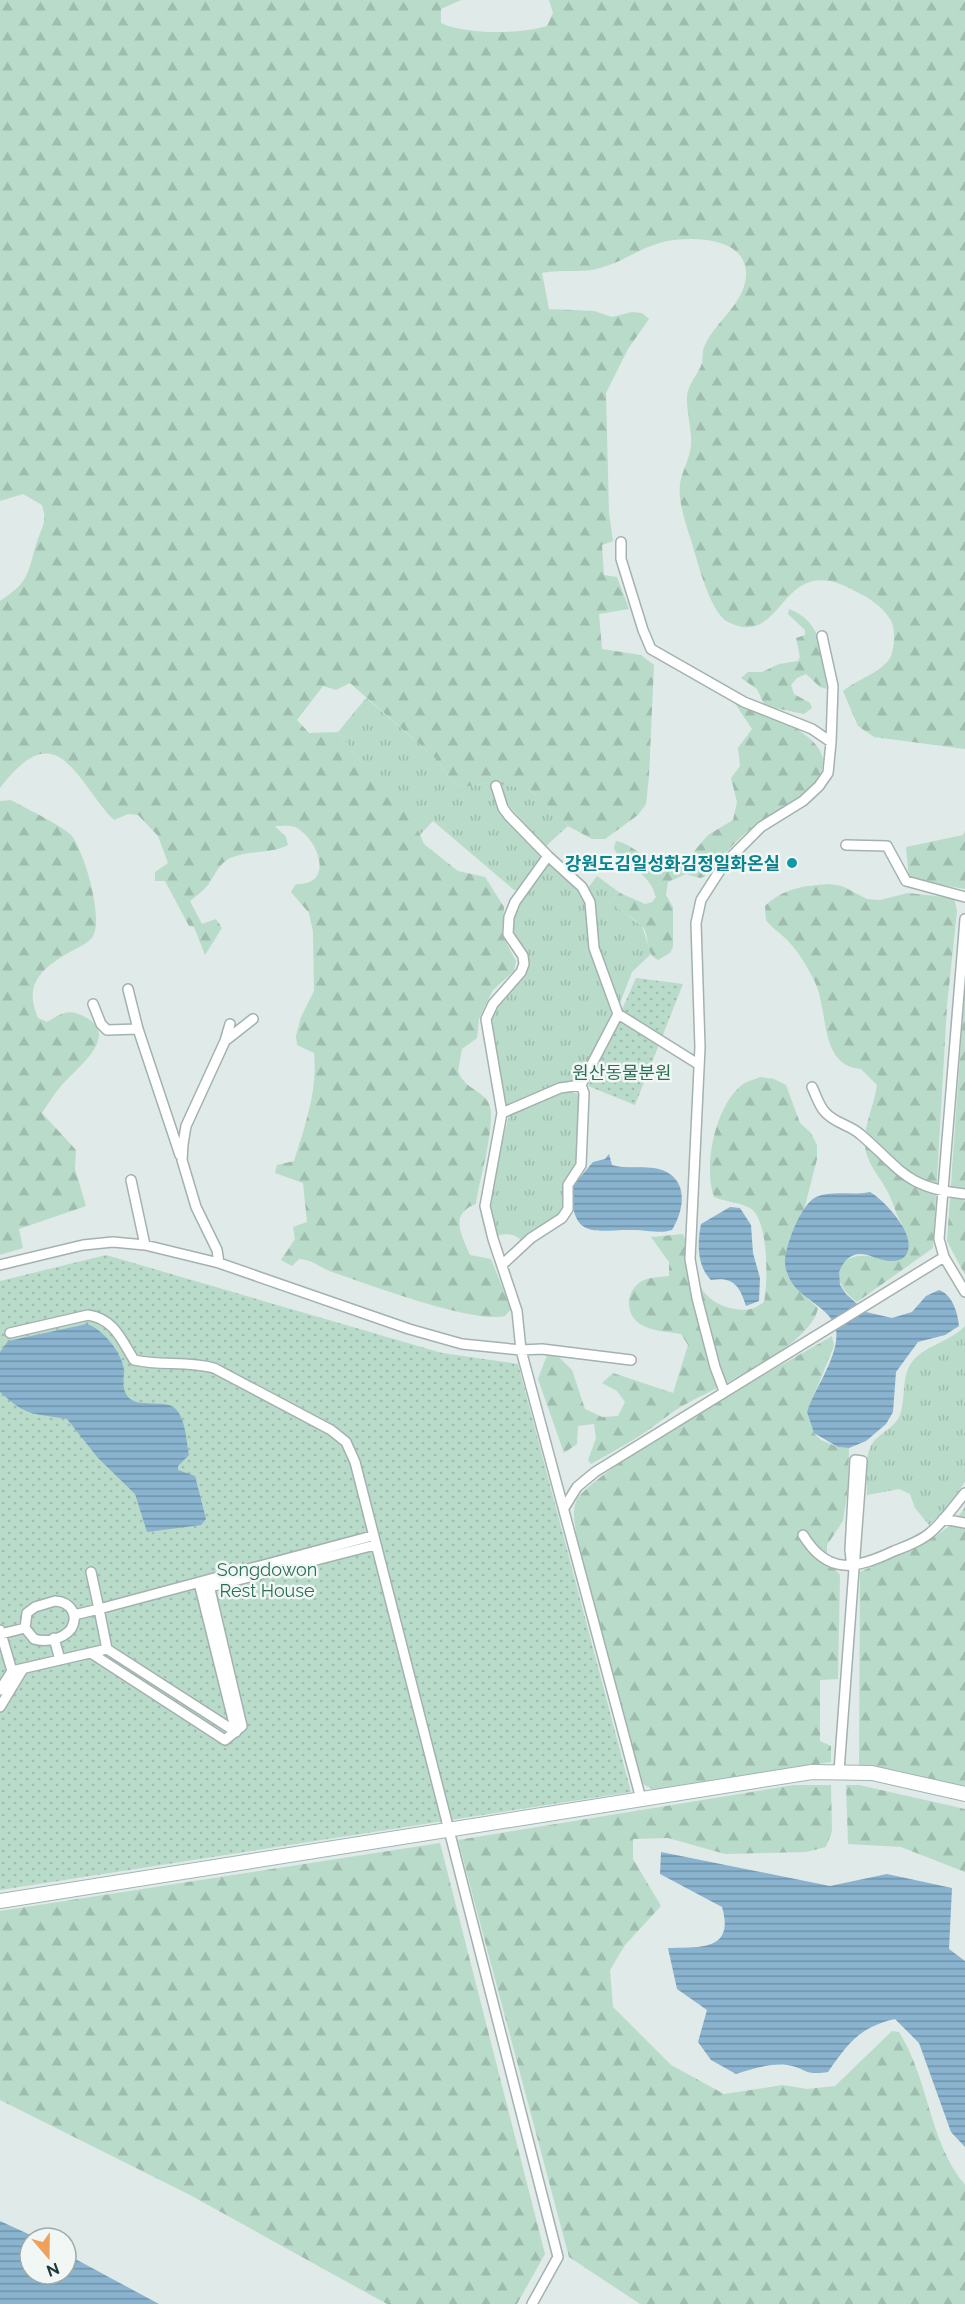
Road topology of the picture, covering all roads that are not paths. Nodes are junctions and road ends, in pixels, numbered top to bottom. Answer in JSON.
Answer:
{"nodes":[{"id":1,"x":621,"y":542,"type":"dead end"},
{"id":2,"x":822,"y":636,"type":"dead end"},
{"id":3,"x":831,"y":741,"type":"junction"},
{"id":4,"x":496,"y":786,"type":"dead end"},
{"id":5,"x":846,"y":844,"type":"dead end"},
{"id":6,"x":548,"y":856,"type":"junction"},
{"id":7,"x":965,"y":897,"type":"edge"},
{"id":8,"x":965,"y":920,"type":"edge"},
{"id":9,"x":128,"y":989,"type":"dead end"},
{"id":10,"x":962,"y":996,"type":"edge"},
{"id":11,"x":93,"y":1004,"type":"dead end"},
{"id":12,"x":618,"y":1014,"type":"junction"},
{"id":13,"x":253,"y":1018,"type":"dead end"},
{"id":14,"x":230,"y":1024,"type":"dead end"},
{"id":15,"x":138,"y":1029,"type":"junction"},
{"id":16,"x":225,"y":1041,"type":"junction"},
{"id":17,"x":698,"y":1064,"type":"junction"},
{"id":18,"x":581,"y":1085,"type":"junction"},
{"id":19,"x":812,"y":1087,"type":"dead end"},
{"id":20,"x":502,"y":1113,"type":"junction"},
{"id":21,"x":182,"y":1160,"type":"junction"},
{"id":22,"x":130,"y":1180,"type":"dead end"},
{"id":23,"x":943,"y":1192,"type":"junction"},
{"id":24,"x":965,"y":1194,"type":"edge"},
{"id":25,"x":145,"y":1245,"type":"junction"},
{"id":26,"x":944,"y":1257,"type":"junction"},
{"id":27,"x":219,"y":1263,"type":"junction"},
{"id":28,"x":503,"y":1264,"type":"junction"},
{"id":29,"x":0,"y":1265,"type":"edge"},
{"id":30,"x":965,"y":1292,"type":"edge"},
{"id":31,"x":10,"y":1333,"type":"dead end"},
{"id":32,"x":521,"y":1350,"type":"junction"},
{"id":33,"x":631,"y":1360,"type":"dead end"},
{"id":34,"x":724,"y":1391,"type":"junction"},
{"id":35,"x":965,"y":1493,"type":"edge"},
{"id":36,"x":564,"y":1508,"type":"junction"},
{"id":37,"x":943,"y":1519,"type":"junction"},
{"id":38,"x":965,"y":1524,"type":"edge"},
{"id":39,"x":803,"y":1535,"type":"dead end"},
{"id":40,"x":374,"y":1540,"type":"junction"},
{"id":41,"x":852,"y":1567,"type":"junction"},
{"id":42,"x":91,"y":1572,"type":"dead end"},
{"id":43,"x":204,"y":1585,"type":"junction"},
{"id":44,"x":42,"y":1594,"type":"dead end"},
{"id":45,"x":45,"y":1604,"type":"junction"},
{"id":46,"x":99,"y":1609,"type":"junction"},
{"id":47,"x":74,"y":1615,"type":"junction"},
{"id":48,"x":25,"y":1628,"type":"junction"},
{"id":49,"x":1,"y":1632,"type":"edge"},
{"id":50,"x":54,"y":1638,"type":"junction"},
{"id":51,"x":106,"y":1649,"type":"junction"},
{"id":52,"x":91,"y":1653,"type":"junction"},
{"id":53,"x":60,"y":1660,"type":"junction"},
{"id":54,"x":23,"y":1669,"type":"junction"},
{"id":55,"x":12,"y":1671,"type":"junction"},
{"id":56,"x":0,"y":1690,"type":"edge"},
{"id":57,"x":0,"y":1707,"type":"edge"},
{"id":58,"x":236,"y":1732,"type":"junction"},
{"id":59,"x":839,"y":1771,"type":"junction"},
{"id":60,"x":965,"y":1794,"type":"edge"},
{"id":61,"x":641,"y":1799,"type":"junction"},
{"id":62,"x":449,"y":1829,"type":"junction"},
{"id":63,"x":0,"y":1901,"type":"edge"},
{"id":64,"x":532,"y":2304,"type":"edge"}],
"edges":[{"from":1,"to":3,"type":"street"},
{"from":2,"to":3,"type":"street"},
{"from":3,"to":17,"type":"street"},
{"from":4,"to":6,"type":"street"},
{"from":5,"to":7,"type":"street"},
{"from":6,"to":12,"type":"street"},
{"from":6,"to":20,"type":"street"},
{"from":8,"to":10,"type":"street"},
{"from":9,"to":15,"type":"street"},
{"from":10,"to":23,"type":"street"},
{"from":11,"to":15,"type":"street"},
{"from":12,"to":17,"type":"street"},
{"from":12,"to":18,"type":"street"},
{"from":13,"to":16,"type":"street"},
{"from":14,"to":16,"type":"street"},
{"from":15,"to":21,"type":"street"},
{"from":16,"to":21,"type":"street"},
{"from":17,"to":34,"type":"street"},
{"from":18,"to":20,"type":"street"},
{"from":18,"to":28,"type":"street"},
{"from":19,"to":23,"type":"street"},
{"from":20,"to":28,"type":"street"},
{"from":21,"to":27,"type":"street"},
{"from":22,"to":25,"type":"street"},
{"from":23,"to":24,"type":"street"},
{"from":23,"to":26,"type":"street"},
{"from":25,"to":27,"type":"street"},
{"from":25,"to":29,"type":"street"},
{"from":26,"to":30,"type":"street"},
{"from":26,"to":34,"type":"street"},
{"from":27,"to":32,"type":"street"},
{"from":28,"to":32,"type":"street"},
{"from":31,"to":40,"type":"street"},
{"from":32,"to":33,"type":"street"},
{"from":32,"to":36,"type":"street"},
{"from":34,"to":36,"type":"street"},
{"from":35,"to":37,"type":"street"},
{"from":36,"to":61,"type":"street"},
{"from":37,"to":38,"type":"street"},
{"from":37,"to":41,"type":"street"},
{"from":39,"to":41,"type":"street"},
{"from":40,"to":43,"type":"street"},
{"from":40,"to":62,"type":"street"},
{"from":41,"to":41,"type":"street"},
{"from":41,"to":59,"type":"street"},
{"from":42,"to":46,"type":"street"},
{"from":43,"to":46,"type":"street"},
{"from":43,"to":58,"type":"street"},
{"from":44,"to":45,"type":"street"},
{"from":45,"to":47,"type":"street"},
{"from":45,"to":48,"type":"street"},
{"from":46,"to":47,"type":"street"},
{"from":46,"to":51,"type":"street"},
{"from":47,"to":50,"type":"street"},
{"from":48,"to":49,"type":"street"},
{"from":48,"to":50,"type":"street"},
{"from":49,"to":55,"type":"street"},
{"from":50,"to":53,"type":"street"},
{"from":51,"to":52,"type":"street"},
{"from":51,"to":58,"type":"street"},
{"from":52,"to":53,"type":"street"},
{"from":52,"to":58,"type":"street"},
{"from":53,"to":54,"type":"street"},
{"from":54,"to":55,"type":"street"},
{"from":54,"to":57,"type":"street"},
{"from":55,"to":56,"type":"street"},
{"from":59,"to":60,"type":"main road"},
{"from":59,"to":61,"type":"main road"},
{"from":61,"to":62,"type":"main road"},
{"from":62,"to":63,"type":"main road"},
{"from":62,"to":64,"type":"street"}]}
